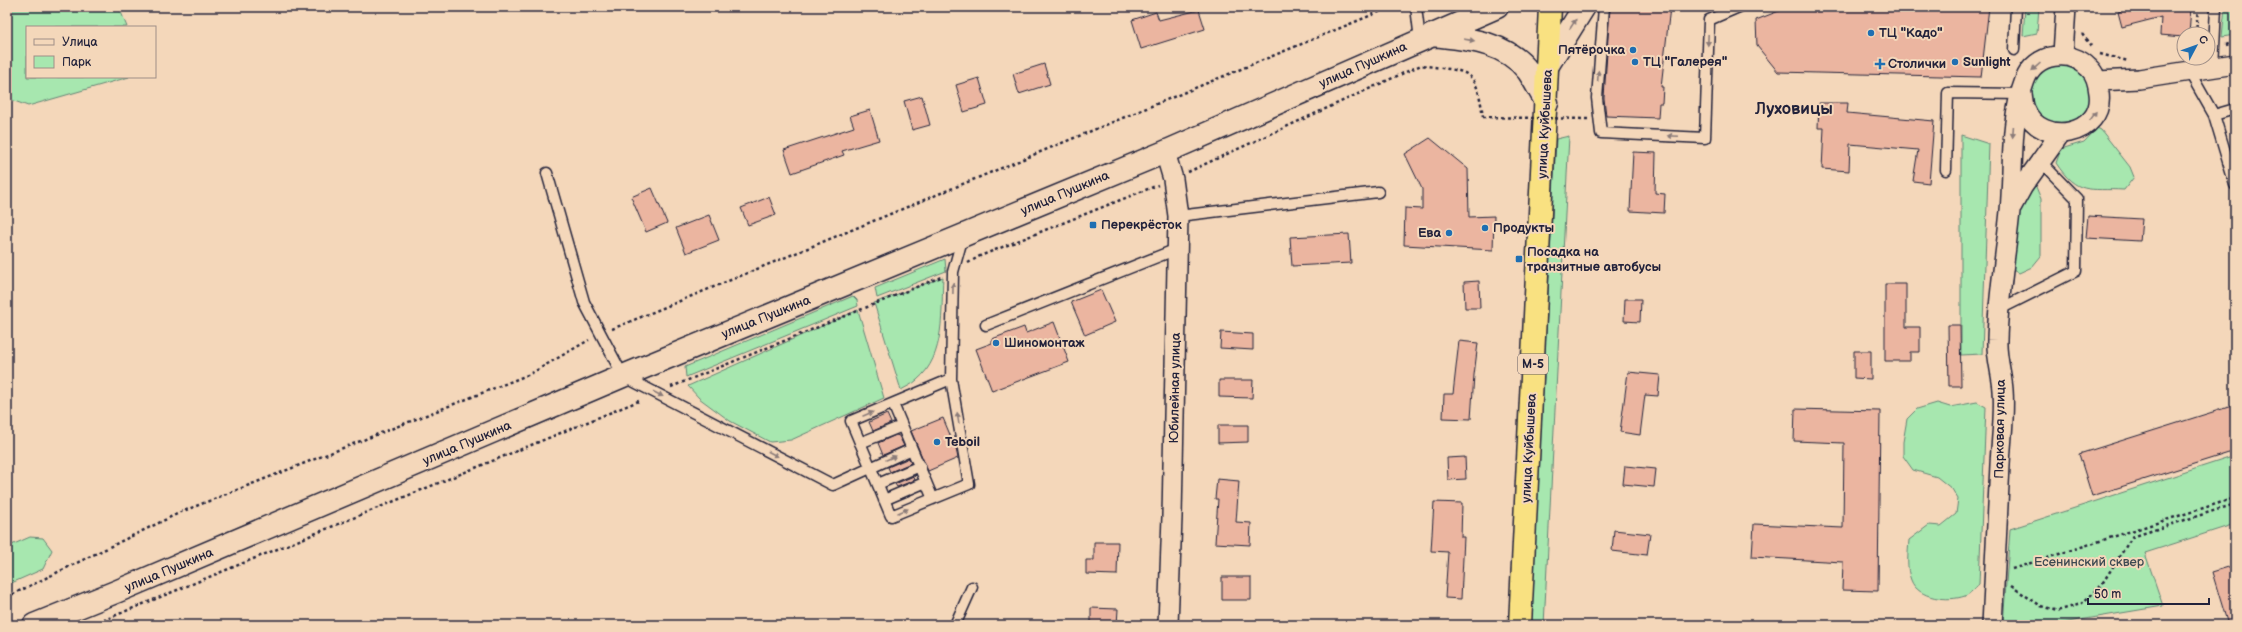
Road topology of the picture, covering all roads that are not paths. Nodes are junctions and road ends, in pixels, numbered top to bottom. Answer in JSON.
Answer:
{"nodes":[{"id":1,"x":1416,"y":7,"type":"edge"},
{"id":2,"x":1477,"y":7,"type":"edge"},
{"id":3,"x":1497,"y":7,"type":"edge"},
{"id":4,"x":1550,"y":7,"type":"edge"},
{"id":5,"x":1584,"y":7,"type":"edge"},
{"id":6,"x":1604,"y":7,"type":"edge"},
{"id":7,"x":1739,"y":7,"type":"edge"},
{"id":8,"x":2016,"y":7,"type":"edge"},
{"id":9,"x":2066,"y":7,"type":"edge"},
{"id":10,"x":2216,"y":7,"type":"edge"},
{"id":11,"x":1460,"y":22,"type":"junction"},
{"id":12,"x":1425,"y":37,"type":"junction"},
{"id":13,"x":2014,"y":50,"type":"dead end"},
{"id":14,"x":2063,"y":54,"type":"junction"},
{"id":15,"x":2235,"y":64,"type":"edge"},
{"id":16,"x":1548,"y":65,"type":"junction"},
{"id":17,"x":2213,"y":68,"type":"junction"},
{"id":18,"x":2188,"y":72,"type":"junction"},
{"id":19,"x":2097,"y":81,"type":"junction"},
{"id":20,"x":2022,"y":94,"type":"junction"},
{"id":21,"x":1547,"y":103,"type":"junction"},
{"id":22,"x":2235,"y":109,"type":"edge"},
{"id":23,"x":2214,"y":115,"type":"junction"},
{"id":24,"x":2060,"y":134,"type":"junction"},
{"id":25,"x":1165,"y":152,"type":"junction"},
{"id":26,"x":2041,"y":162,"type":"junction"},
{"id":27,"x":1946,"y":170,"type":"dead end"},
{"id":28,"x":547,"y":173,"type":"dead end"},
{"id":29,"x":2235,"y":185,"type":"edge"},
{"id":30,"x":1378,"y":192,"type":"dead end"},
{"id":31,"x":2010,"y":209,"type":"junction"},
{"id":32,"x":1178,"y":216,"type":"junction"},
{"id":33,"x":963,"y":236,"type":"junction"},
{"id":34,"x":1178,"y":249,"type":"junction"},
{"id":35,"x":2000,"y":309,"type":"junction"},
{"id":36,"x":986,"y":325,"type":"dead end"},
{"id":37,"x":623,"y":376,"type":"junction"},
{"id":38,"x":952,"y":379,"type":"junction"},
{"id":39,"x":893,"y":404,"type":"junction"},
{"id":40,"x":902,"y":426,"type":"junction"},
{"id":41,"x":860,"y":443,"type":"junction"},
{"id":42,"x":912,"y":449,"type":"junction"},
{"id":43,"x":870,"y":466,"type":"junction"},
{"id":44,"x":920,"y":466,"type":"junction"},
{"id":45,"x":926,"y":482,"type":"junction"},
{"id":46,"x":878,"y":484,"type":"junction"},
{"id":47,"x":933,"y":499,"type":"junction"},
{"id":48,"x":884,"y":500,"type":"junction"},
{"id":49,"x":972,"y":587,"type":"dead end"},
{"id":50,"x":34,"y":625,"type":"edge"},
{"id":51,"x":955,"y":625,"type":"edge"},
{"id":52,"x":1168,"y":625,"type":"edge"},
{"id":53,"x":1520,"y":625,"type":"edge"},
{"id":54,"x":1992,"y":625,"type":"edge"}],
"edges":[{"from":1,"to":12,"type":"lane"},
{"from":2,"to":11,"type":"main road"},
{"from":3,"to":11,"type":"main road","name":"улица Пушкина"},
{"from":4,"to":16,"type":"highway","name":"улица Куйбышева","number":"М-5"},
{"from":16,"to":5,"type":"main road","one_way":true},
{"from":7,"to":6,"type":"lane","one_way":true},
{"from":8,"to":13,"type":"lane"},
{"from":9,"to":14,"type":"street"},
{"from":10,"to":17,"type":"lane"},
{"from":11,"to":12,"type":"main road","name":"улица Пушкина"},
{"from":12,"to":21,"type":"main road","one_way":true},
{"from":12,"to":25,"type":"main road","name":"улица Пушкина"},
{"from":14,"to":19,"type":"street"},
{"from":14,"to":20,"type":"street","one_way":true},
{"from":15,"to":17,"type":"street"},
{"from":16,"to":21,"type":"highway","name":"улица Куйбышева","number":"М-5"},
{"from":17,"to":18,"type":"street"},
{"from":18,"to":19,"type":"street"},
{"from":18,"to":23,"type":"lane"},
{"from":24,"to":19,"type":"street","one_way":true},
{"from":20,"to":24,"type":"street"},
{"from":20,"to":27,"type":"lane"},
{"from":20,"to":31,"type":"street","name":"Парковая улица","one_way":true},
{"from":21,"to":53,"type":"highway","name":"улица Куйбышева","number":"М-5"},
{"from":22,"to":23,"type":"lane"},
{"from":23,"to":29,"type":"lane"},
{"from":24,"to":26,"type":"street","name":"Парковая улица"},
{"from":25,"to":32,"type":"street","name":"Юбилейная улица"},
{"from":25,"to":33,"type":"main road","name":"улица Пушкина"},
{"from":26,"to":31,"type":"street","name":"Парковая улица"},
{"from":26,"to":35,"type":"lane"},
{"from":28,"to":37,"type":"lane"},
{"from":30,"to":32,"type":"lane"},
{"from":31,"to":35,"type":"street","name":"Парковая улица"},
{"from":32,"to":34,"type":"street","name":"Юбилейная улица"},
{"from":33,"to":37,"type":"main road","name":"улица Пушкина"},
{"from":38,"to":33,"type":"lane","one_way":true},
{"from":34,"to":36,"type":"lane"},
{"from":34,"to":52,"type":"street","name":"Юбилейная улица"},
{"from":35,"to":54,"type":"street","name":"Парковая улица"},
{"from":37,"to":43,"type":"lane","one_way":true},
{"from":37,"to":50,"type":"main road","name":"улица Пушкина"},
{"from":38,"to":39,"type":"lane"},
{"from":47,"to":38,"type":"lane","one_way":true},
{"from":39,"to":40,"type":"lane"},
{"from":41,"to":39,"type":"lane","one_way":true},
{"from":40,"to":41,"type":"lane"},
{"from":40,"to":42,"type":"lane"},
{"from":41,"to":43,"type":"lane"},
{"from":43,"to":42,"type":"lane","one_way":true},
{"from":42,"to":44,"type":"lane"},
{"from":43,"to":46,"type":"lane"},
{"from":44,"to":45,"type":"lane"},
{"from":44,"to":46,"type":"lane"},
{"from":45,"to":47,"type":"lane"},
{"from":45,"to":48,"type":"lane"},
{"from":46,"to":48,"type":"lane"},
{"from":48,"to":47,"type":"lane","one_way":true},
{"from":49,"to":51,"type":"lane"}]}
